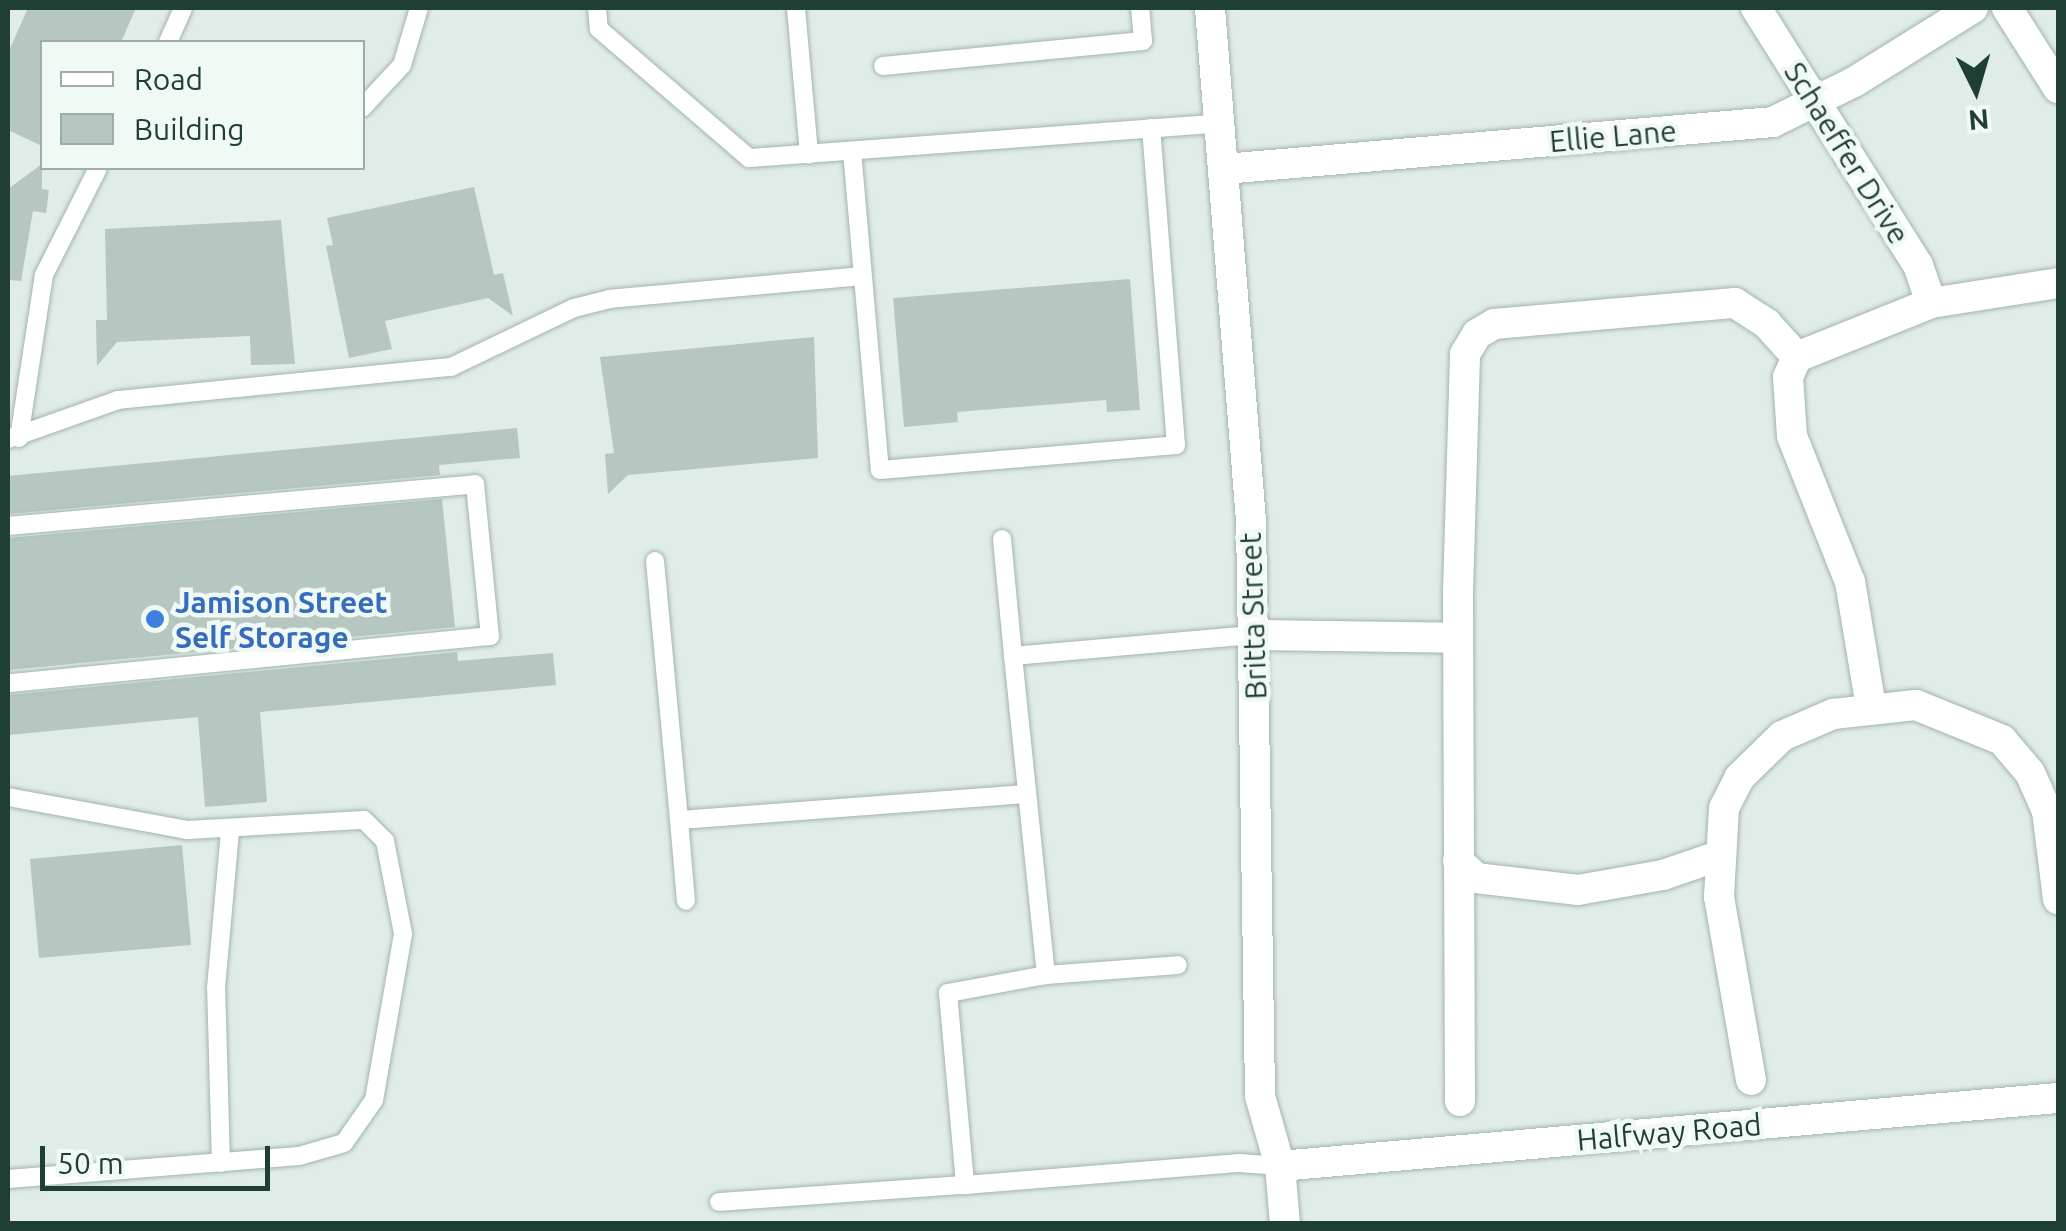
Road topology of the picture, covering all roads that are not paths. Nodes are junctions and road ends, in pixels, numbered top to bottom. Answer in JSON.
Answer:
{"nodes":[{"id":1,"x":183,"y":8,"type":"edge"},
{"id":2,"x":419,"y":8,"type":"edge"},
{"id":3,"x":597,"y":8,"type":"edge"},
{"id":4,"x":796,"y":8,"type":"edge"},
{"id":5,"x":1140,"y":8,"type":"edge"},
{"id":6,"x":1210,"y":8,"type":"edge"},
{"id":7,"x":1756,"y":8,"type":"edge"},
{"id":8,"x":1973,"y":8,"type":"edge"},
{"id":9,"x":2007,"y":8,"type":"edge"},
{"id":10,"x":169,"y":40,"type":"edge"},
{"id":11,"x":883,"y":66,"type":"dead end"},
{"id":12,"x":2058,"y":88,"type":"edge"},
{"id":13,"x":1815,"y":101,"type":"junction"},
{"id":14,"x":365,"y":105,"type":"edge"},
{"id":15,"x":1220,"y":123,"type":"junction"},
{"id":16,"x":1151,"y":128,"type":"junction"},
{"id":17,"x":852,"y":151,"type":"junction"},
{"id":18,"x":809,"y":154,"type":"junction"},
{"id":19,"x":1224,"y":169,"type":"junction"},
{"id":20,"x":97,"y":170,"type":"edge"},
{"id":21,"x":862,"y":276,"type":"junction"},
{"id":22,"x":2058,"y":282,"type":"edge"},
{"id":23,"x":1931,"y":302,"type":"junction"},
{"id":24,"x":1797,"y":358,"type":"junction"},
{"id":25,"x":13,"y":438,"type":"edge"},
{"id":26,"x":8,"y":526,"type":"edge"},
{"id":27,"x":1002,"y":539,"type":"dead end"},
{"id":28,"x":655,"y":561,"type":"dead end"},
{"id":29,"x":1255,"y":635,"type":"junction"},
{"id":30,"x":1458,"y":638,"type":"junction"},
{"id":31,"x":1012,"y":656,"type":"junction"},
{"id":32,"x":8,"y":683,"type":"edge"},
{"id":33,"x":1871,"y":707,"type":"junction"},
{"id":34,"x":1027,"y":794,"type":"junction"},
{"id":35,"x":8,"y":797,"type":"edge"},
{"id":36,"x":679,"y":820,"type":"junction"},
{"id":37,"x":230,"y":832,"type":"junction"},
{"id":38,"x":1722,"y":855,"type":"junction"},
{"id":39,"x":1458,"y":861,"type":"junction"},
{"id":40,"x":2058,"y":882,"type":"edge"},
{"id":41,"x":686,"y":902,"type":"dead end"},
{"id":42,"x":1178,"y":965,"type":"dead end"},
{"id":43,"x":1046,"y":975,"type":"junction"},
{"id":44,"x":1751,"y":1080,"type":"dead end"},
{"id":45,"x":2058,"y":1098,"type":"edge"},
{"id":46,"x":1460,"y":1101,"type":"dead end"},
{"id":47,"x":221,"y":1162,"type":"junction"},
{"id":48,"x":1280,"y":1166,"type":"junction"},
{"id":49,"x":8,"y":1179,"type":"edge"},
{"id":50,"x":965,"y":1185,"type":"junction"},
{"id":51,"x":718,"y":1202,"type":"dead end"},
{"id":52,"x":1284,"y":1224,"type":"edge"}],
"edges":[{"from":1,"to":10,"type":"lane"},
{"from":2,"to":14,"type":"lane"},
{"from":3,"to":18,"type":"lane"},
{"from":4,"to":18,"type":"lane"},
{"from":5,"to":11,"type":"lane"},
{"from":6,"to":15,"type":"street","name":"Britta Street"},
{"from":7,"to":13,"type":"street","name":"Schaeffer Drive"},
{"from":8,"to":13,"type":"street","name":"Ellie Lane"},
{"from":9,"to":12,"type":"street"},
{"from":13,"to":19,"type":"street","name":"Ellie Lane"},
{"from":13,"to":23,"type":"street","name":"Schaeffer Drive"},
{"from":15,"to":16,"type":"lane"},
{"from":15,"to":19,"type":"street","name":"Britta Street"},
{"from":16,"to":17,"type":"lane"},
{"from":16,"to":21,"type":"lane"},
{"from":17,"to":18,"type":"lane"},
{"from":17,"to":21,"type":"lane"},
{"from":19,"to":29,"type":"street","name":"Britta Street"},
{"from":20,"to":25,"type":"lane"},
{"from":21,"to":25,"type":"lane"},
{"from":22,"to":23,"type":"street"},
{"from":23,"to":24,"type":"street"},
{"from":24,"to":30,"type":"street"},
{"from":24,"to":33,"type":"street"},
{"from":26,"to":32,"type":"lane"},
{"from":27,"to":31,"type":"lane"},
{"from":28,"to":36,"type":"lane"},
{"from":29,"to":30,"type":"street"},
{"from":29,"to":31,"type":"lane"},
{"from":29,"to":48,"type":"street","name":"Britta Street"},
{"from":30,"to":39,"type":"street"},
{"from":31,"to":34,"type":"lane"},
{"from":33,"to":38,"type":"street"},
{"from":33,"to":40,"type":"street"},
{"from":34,"to":36,"type":"lane"},
{"from":34,"to":43,"type":"lane"},
{"from":35,"to":37,"type":"lane"},
{"from":36,"to":41,"type":"lane"},
{"from":37,"to":47,"type":"lane"},
{"from":37,"to":47,"type":"lane"},
{"from":38,"to":39,"type":"street"},
{"from":38,"to":44,"type":"street"},
{"from":39,"to":46,"type":"street"},
{"from":42,"to":43,"type":"lane"},
{"from":43,"to":50,"type":"lane"},
{"from":45,"to":48,"type":"street","name":"Halfway Road"},
{"from":47,"to":49,"type":"lane"},
{"from":48,"to":50,"type":"lane"},
{"from":48,"to":52,"type":"street","name":"Britta Street"},
{"from":50,"to":51,"type":"lane"}]}
